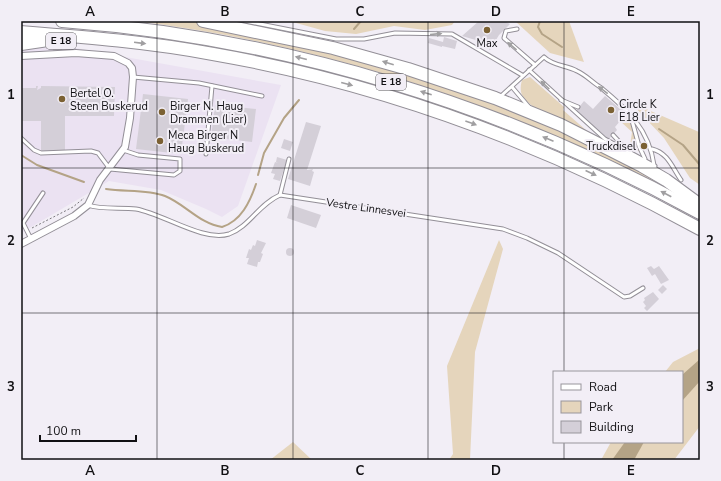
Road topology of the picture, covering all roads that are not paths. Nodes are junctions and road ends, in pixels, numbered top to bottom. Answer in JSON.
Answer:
{"nodes":[{"id":1,"x":62,"y":21,"type":"edge"},
{"id":2,"x":203,"y":21,"type":"edge"},
{"id":3,"x":245,"y":21,"type":"edge"},
{"id":4,"x":517,"y":29,"type":"dead end"},
{"id":5,"x":21,"y":32,"type":"edge"},
{"id":6,"x":101,"y":38,"type":"junction"},
{"id":7,"x":21,"y":44,"type":"edge"},
{"id":8,"x":21,"y":56,"type":"edge"},
{"id":9,"x":535,"y":65,"type":"junction"},
{"id":10,"x":529,"y":70,"type":"junction"},
{"id":11,"x":522,"y":75,"type":"junction"},
{"id":12,"x":133,"y":77,"type":"junction"},
{"id":13,"x":212,"y":86,"type":"junction"},
{"id":14,"x":512,"y":87,"type":"junction"},
{"id":15,"x":262,"y":96,"type":"dead end"},
{"id":16,"x":495,"y":98,"type":"junction"},
{"id":17,"x":558,"y":98,"type":"junction"},
{"id":18,"x":578,"y":107,"type":"dead end"},
{"id":19,"x":536,"y":114,"type":"junction"},
{"id":20,"x":631,"y":115,"type":"junction"},
{"id":21,"x":613,"y":135,"type":"dead end"},
{"id":22,"x":21,"y":138,"type":"edge"},
{"id":23,"x":652,"y":149,"type":"junction"},
{"id":24,"x":123,"y":150,"type":"junction"},
{"id":25,"x":628,"y":150,"type":"junction"},
{"id":26,"x":206,"y":154,"type":"dead end"},
{"id":27,"x":289,"y":160,"type":"dead end"},
{"id":28,"x":646,"y":160,"type":"junction"},
{"id":29,"x":654,"y":166,"type":"junction"},
{"id":30,"x":110,"y":169,"type":"junction"},
{"id":31,"x":666,"y":180,"type":"junction"},
{"id":32,"x":681,"y":180,"type":"dead end"},
{"id":33,"x":43,"y":193,"type":"dead end"},
{"id":34,"x":280,"y":195,"type":"junction"},
{"id":35,"x":89,"y":202,"type":"junction"},
{"id":36,"x":700,"y":205,"type":"edge"},
{"id":37,"x":700,"y":213,"type":"edge"},
{"id":38,"x":700,"y":229,"type":"edge"},
{"id":39,"x":31,"y":239,"type":"junction"},
{"id":40,"x":21,"y":244,"type":"edge"},
{"id":41,"x":642,"y":288,"type":"dead end"}],
"edges":[{"from":37,"to":1,"type":"highway","number":"E 18","one_way":true},
{"from":16,"to":2,"type":"highway","number":"E 18","one_way":true},
{"from":3,"to":11,"type":"lane","one_way":true},
{"from":9,"to":4,"type":"lane","one_way":true},
{"from":5,"to":6,"type":"highway","number":"E 18"},
{"from":6,"to":7,"type":"highway","number":"E 18"},
{"from":6,"to":38,"type":"highway","number":"E 18","one_way":true},
{"from":8,"to":12,"type":"street"},
{"from":9,"to":10,"type":"lane"},
{"from":20,"to":9,"type":"lane","one_way":true},
{"from":10,"to":11,"type":"lane"},
{"from":17,"to":10,"type":"lane","one_way":true},
{"from":11,"to":14,"type":"lane"},
{"from":12,"to":13,"type":"lane"},
{"from":12,"to":24,"type":"street"},
{"from":13,"to":15,"type":"lane"},
{"from":13,"to":26,"type":"lane"},
{"from":14,"to":16,"type":"lane"},
{"from":14,"to":19,"type":"lane"},
{"from":16,"to":19,"type":"highway","number":"E 18"},
{"from":17,"to":18,"type":"lane"},
{"from":17,"to":25,"type":"lane"},
{"from":19,"to":31,"type":"highway","number":"E 18"},
{"from":20,"to":23,"type":"lane"},
{"from":20,"to":28,"type":"lane"},
{"from":21,"to":25,"type":"lane"},
{"from":22,"to":30,"type":"lane"},
{"from":23,"to":29,"type":"lane"},
{"from":23,"to":32,"type":"lane"},
{"from":24,"to":30,"type":"street"},
{"from":24,"to":30,"type":"lane"},
{"from":25,"to":28,"type":"lane"},
{"from":27,"to":34,"type":"lane"},
{"from":28,"to":29,"type":"lane"},
{"from":29,"to":31,"type":"lane"},
{"from":30,"to":35,"type":"street"},
{"from":31,"to":36,"type":"highway","number":"E 18"},
{"from":33,"to":39,"type":"lane"},
{"from":34,"to":35,"type":"lane"},
{"from":34,"to":41,"type":"lane","name":"Vestre Linnesvei"},
{"from":35,"to":39,"type":"street"},
{"from":39,"to":40,"type":"street"}]}
